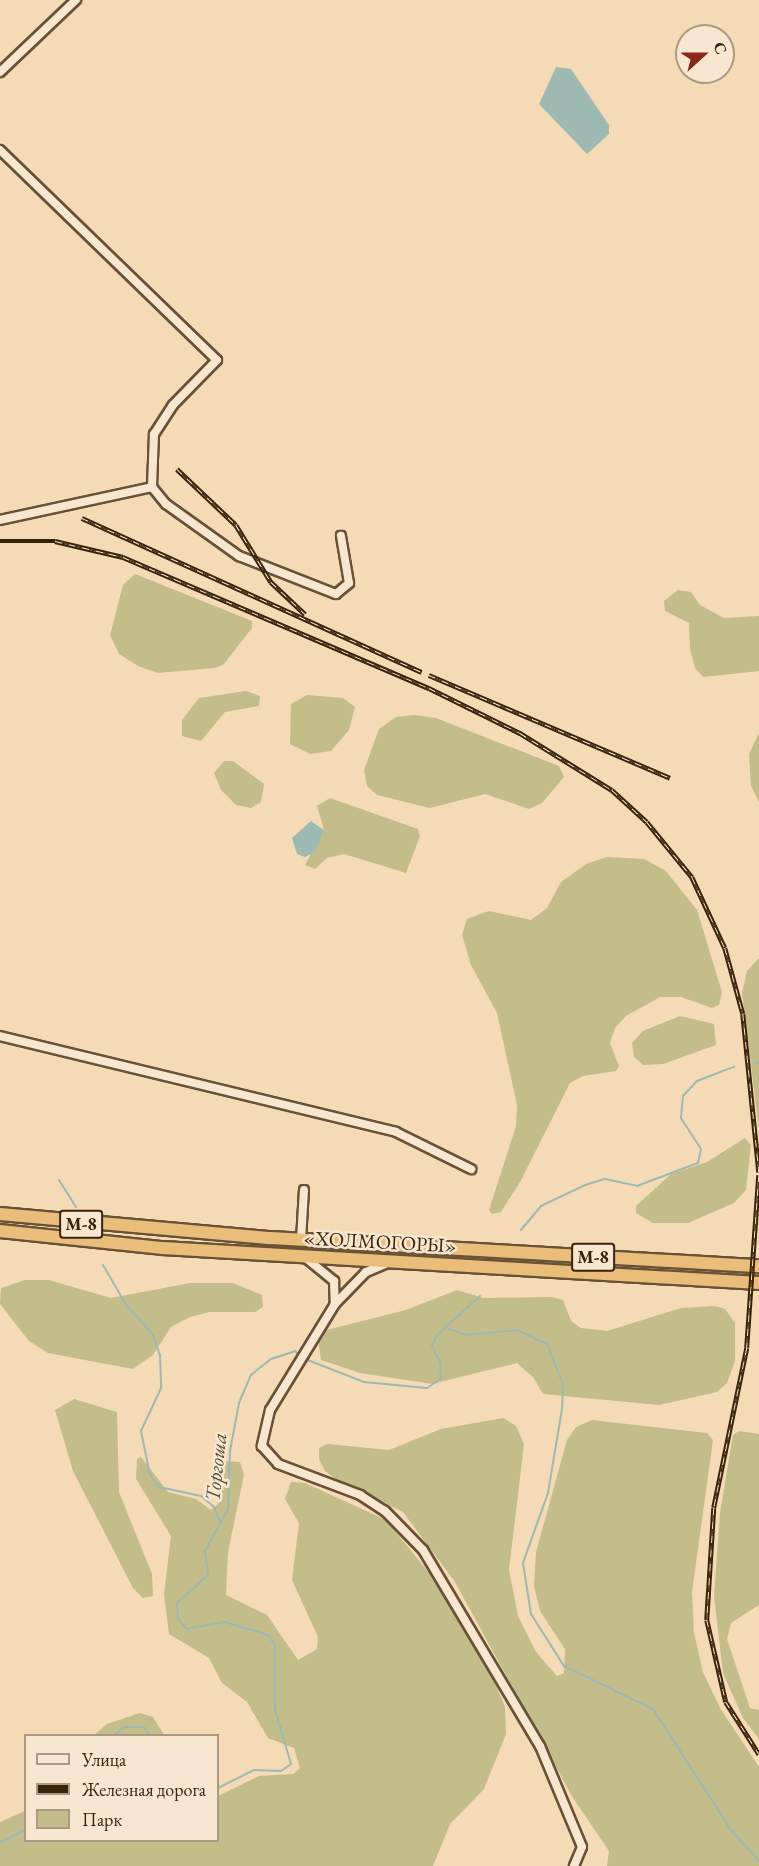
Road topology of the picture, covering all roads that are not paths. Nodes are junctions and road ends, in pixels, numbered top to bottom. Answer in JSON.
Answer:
{"nodes":[{"id":1,"x":76,"y":0,"type":"edge"},
{"id":2,"x":0,"y":72,"type":"edge"},
{"id":3,"x":0,"y":150,"type":"edge"},
{"id":4,"x":152,"y":487,"type":"junction"},
{"id":5,"x":0,"y":520,"type":"edge"},
{"id":6,"x":341,"y":536,"type":"dead end"},
{"id":7,"x":0,"y":1036,"type":"edge"},
{"id":8,"x":471,"y":1169,"type":"dead end"},
{"id":9,"x":304,"y":1190,"type":"dead end"},
{"id":10,"x":0,"y":1214,"type":"edge"},
{"id":11,"x":0,"y":1231,"type":"edge"},
{"id":12,"x":301,"y":1240,"type":"junction"},
{"id":13,"x":302,"y":1257,"type":"junction"},
{"id":14,"x":394,"y":1262,"type":"junction"},
{"id":15,"x":759,"y":1266,"type":"edge"},
{"id":16,"x":759,"y":1283,"type":"edge"},
{"id":17,"x":335,"y":1305,"type":"junction"},
{"id":18,"x":574,"y":1866,"type":"edge"}],
"edges":[{"from":1,"to":2,"type":"street"},
{"from":3,"to":4,"type":"street"},
{"from":4,"to":5,"type":"street"},
{"from":4,"to":6,"type":"street"},
{"from":7,"to":8,"type":"street"},
{"from":9,"to":12,"type":"street"},
{"from":10,"to":12,"type":"highway","number":"М-8"},
{"from":11,"to":13,"type":"highway","name":"«ХОЛМОГОРЫ»","number":"М-8"},
{"from":12,"to":15,"type":"highway","name":"«ХОЛМОГОРЫ»","number":"М-8"},
{"from":13,"to":14,"type":"highway","name":"«ХОЛМОГОРЫ»","number":"М-8"},
{"from":13,"to":17,"type":"street"},
{"from":14,"to":16,"type":"highway","name":"«ХОЛМОГОРЫ»","number":"М-8"},
{"from":14,"to":17,"type":"street"},
{"from":17,"to":18,"type":"street"}]}
